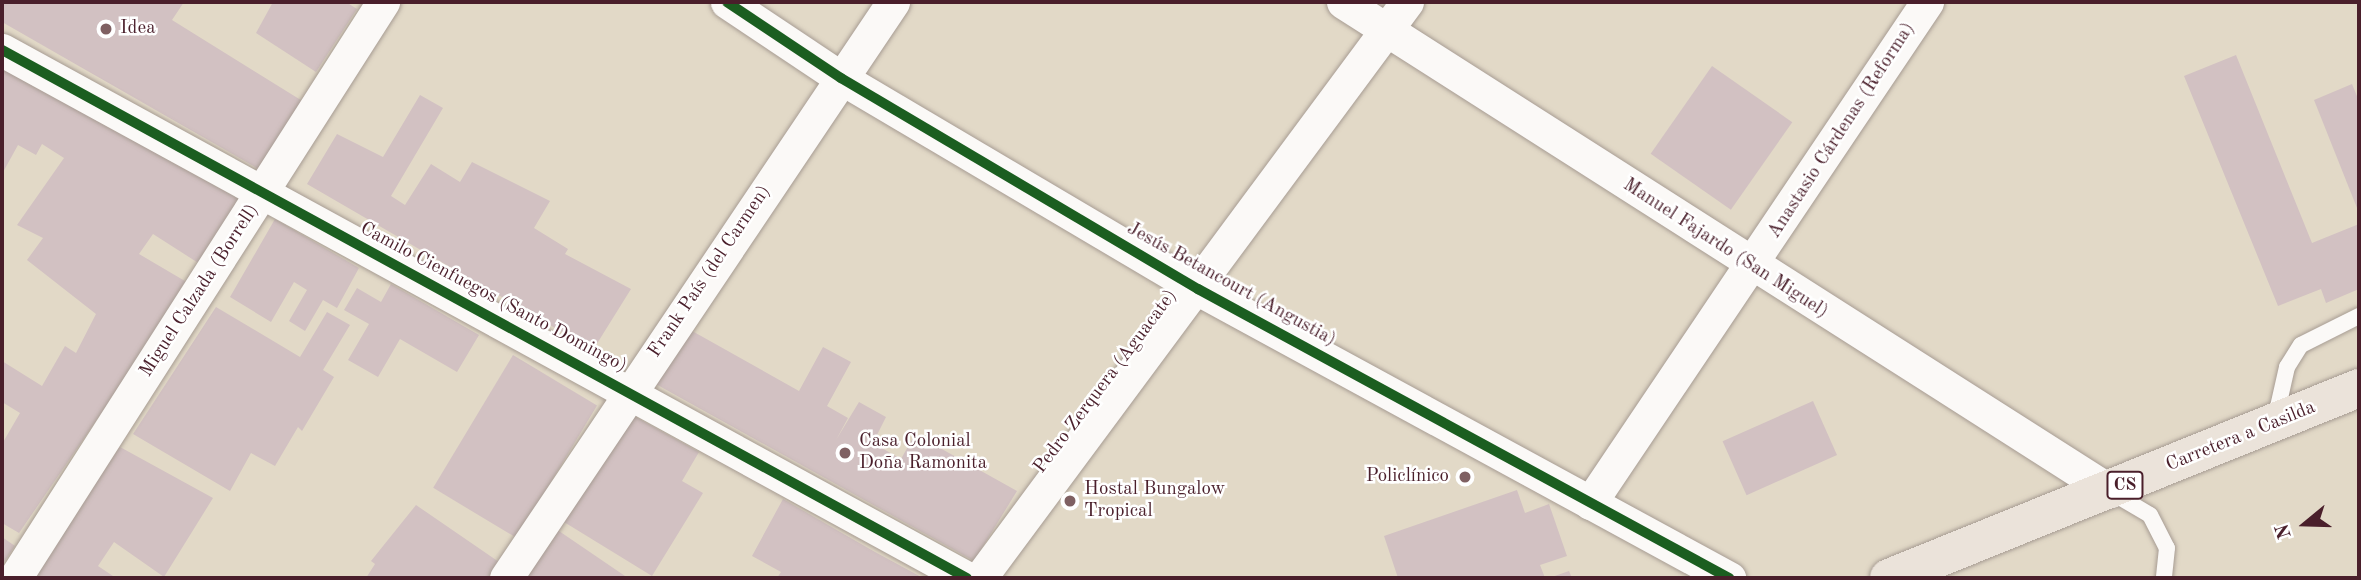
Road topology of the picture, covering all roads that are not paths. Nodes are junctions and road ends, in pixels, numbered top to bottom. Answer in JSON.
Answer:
{"nodes":[{"id":1,"x":383,"y":2,"type":"edge"},
{"id":2,"x":727,"y":2,"type":"edge"},
{"id":3,"x":892,"y":2,"type":"edge"},
{"id":4,"x":1343,"y":2,"type":"edge"},
{"id":5,"x":1407,"y":2,"type":"edge"},
{"id":6,"x":1927,"y":2,"type":"edge"},
{"id":7,"x":1387,"y":31,"type":"junction"},
{"id":8,"x":2,"y":50,"type":"edge"},
{"id":9,"x":841,"y":78,"type":"junction"},
{"id":10,"x":262,"y":195,"type":"junction"},
{"id":11,"x":1752,"y":268,"type":"junction"},
{"id":12,"x":1198,"y":289,"type":"junction"},
{"id":13,"x":2359,"y":316,"type":"edge"},
{"id":14,"x":2359,"y":388,"type":"edge"},
{"id":15,"x":629,"y":390,"type":"junction"},
{"id":16,"x":2275,"y":422,"type":"junction"},
{"id":17,"x":2110,"y":491,"type":"junction"},
{"id":18,"x":1590,"y":503,"type":"junction"},
{"id":19,"x":15,"y":578,"type":"edge"},
{"id":20,"x":506,"y":578,"type":"edge"},
{"id":21,"x":967,"y":578,"type":"edge"},
{"id":22,"x":980,"y":578,"type":"edge"},
{"id":23,"x":1729,"y":578,"type":"edge"},
{"id":24,"x":1889,"y":578,"type":"edge"},
{"id":25,"x":2164,"y":578,"type":"edge"}],
"edges":[{"from":1,"to":10,"type":"street","name":"Miguel Calzada (Borrell)"},
{"from":2,"to":9,"type":"street","name":"Jesús Betancourt (Angustia)"},
{"from":3,"to":9,"type":"street","name":"Frank País (del Carmen)"},
{"from":4,"to":7,"type":"street","name":"Manuel Fajardo (San Miguel)"},
{"from":5,"to":7,"type":"street","name":"Pedro Zerquera (Aguacate)"},
{"from":6,"to":11,"type":"street","name":"Anastasio Cárdenas (Reforma)"},
{"from":7,"to":11,"type":"street","name":"Manuel Fajardo (San Miguel)"},
{"from":7,"to":12,"type":"street","name":"Pedro Zerquera (Aguacate)"},
{"from":8,"to":10,"type":"street","name":"Camilo Cienfuegos (Santo Domingo)"},
{"from":9,"to":12,"type":"street","name":"Jesús Betancourt (Angustia)"},
{"from":9,"to":15,"type":"street","name":"Frank País (del Carmen)"},
{"from":10,"to":15,"type":"street","name":"Camilo Cienfuegos (Santo Domingo)"},
{"from":10,"to":19,"type":"street","name":"Miguel Calzada (Borrell)"},
{"from":11,"to":17,"type":"street","name":"Manuel Fajardo (San Miguel)"},
{"from":11,"to":18,"type":"street","name":"Anastasio Cárdenas (Reforma)"},
{"from":12,"to":18,"type":"street","name":"Jesús Betancourt (Angustia)"},
{"from":12,"to":22,"type":"street","name":"Pedro Zerquera (Aguacate)"},
{"from":13,"to":16,"type":"lane"},
{"from":14,"to":16,"type":"main road","name":"Carretera a Casilda","number":"CS"},
{"from":15,"to":20,"type":"street","name":"Frank País (del Carmen)"},
{"from":15,"to":21,"type":"street","name":"Camilo Cienfuegos (Santo Domingo)"},
{"from":16,"to":17,"type":"main road","name":"Carretera a Casilda","number":"CS"},
{"from":17,"to":24,"type":"main road","name":"Carretera a Casilda","number":"CS"},
{"from":17,"to":25,"type":"lane"},
{"from":18,"to":23,"type":"street","name":"Jesús Betancourt (Angustia)"}]}
